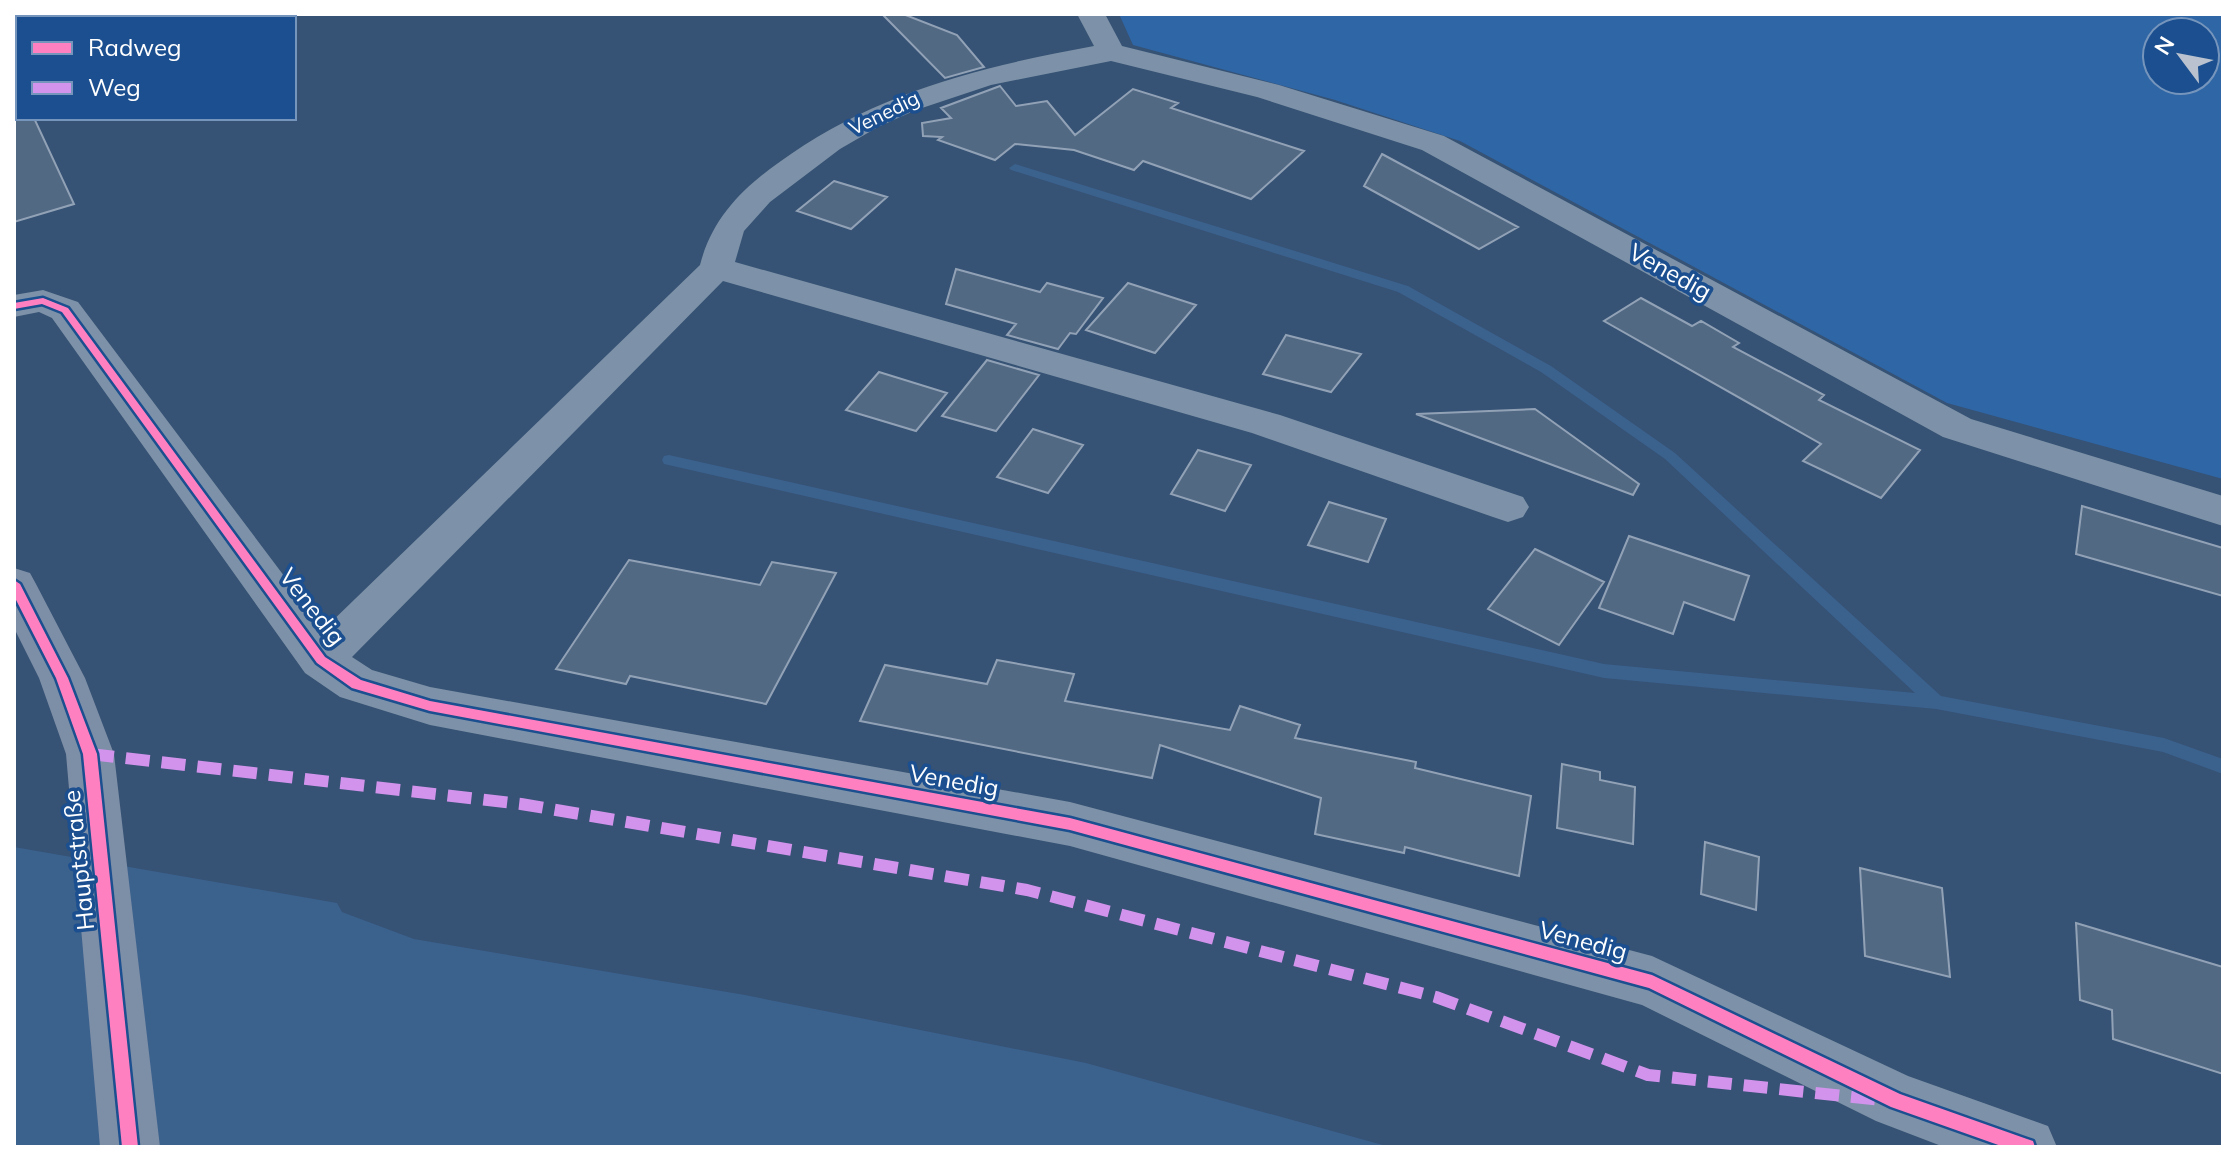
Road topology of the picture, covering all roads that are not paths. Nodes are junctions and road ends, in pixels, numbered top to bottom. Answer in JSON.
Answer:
{"nodes":[{"id":1,"x":1091,"y":14,"type":"edge"},
{"id":2,"x":1111,"y":52,"type":"junction"},
{"id":3,"x":716,"y":268,"type":"junction"},
{"id":4,"x":14,"y":306,"type":"edge"},
{"id":5,"x":1508,"y":507,"type":"dead end"},
{"id":6,"x":2223,"y":511,"type":"edge"},
{"id":7,"x":14,"y":584,"type":"edge"},
{"id":8,"x":321,"y":660,"type":"junction"},
{"id":9,"x":130,"y":1147,"type":"edge"},
{"id":10,"x":2027,"y":1147,"type":"edge"}],
"edges":[{"from":1,"to":2,"type":"street"},
{"from":2,"to":3,"type":"street","name":"Venedig"},
{"from":2,"to":6,"type":"street","name":"Venedig"},
{"from":3,"to":5,"type":"street"},
{"from":3,"to":8,"type":"street","name":"Venedig"},
{"from":4,"to":8,"type":"street","name":"Venedig"},
{"from":7,"to":9,"type":"main road","name":"Hauptstraße"},
{"from":8,"to":10,"type":"street","name":"Venedig"}]}
